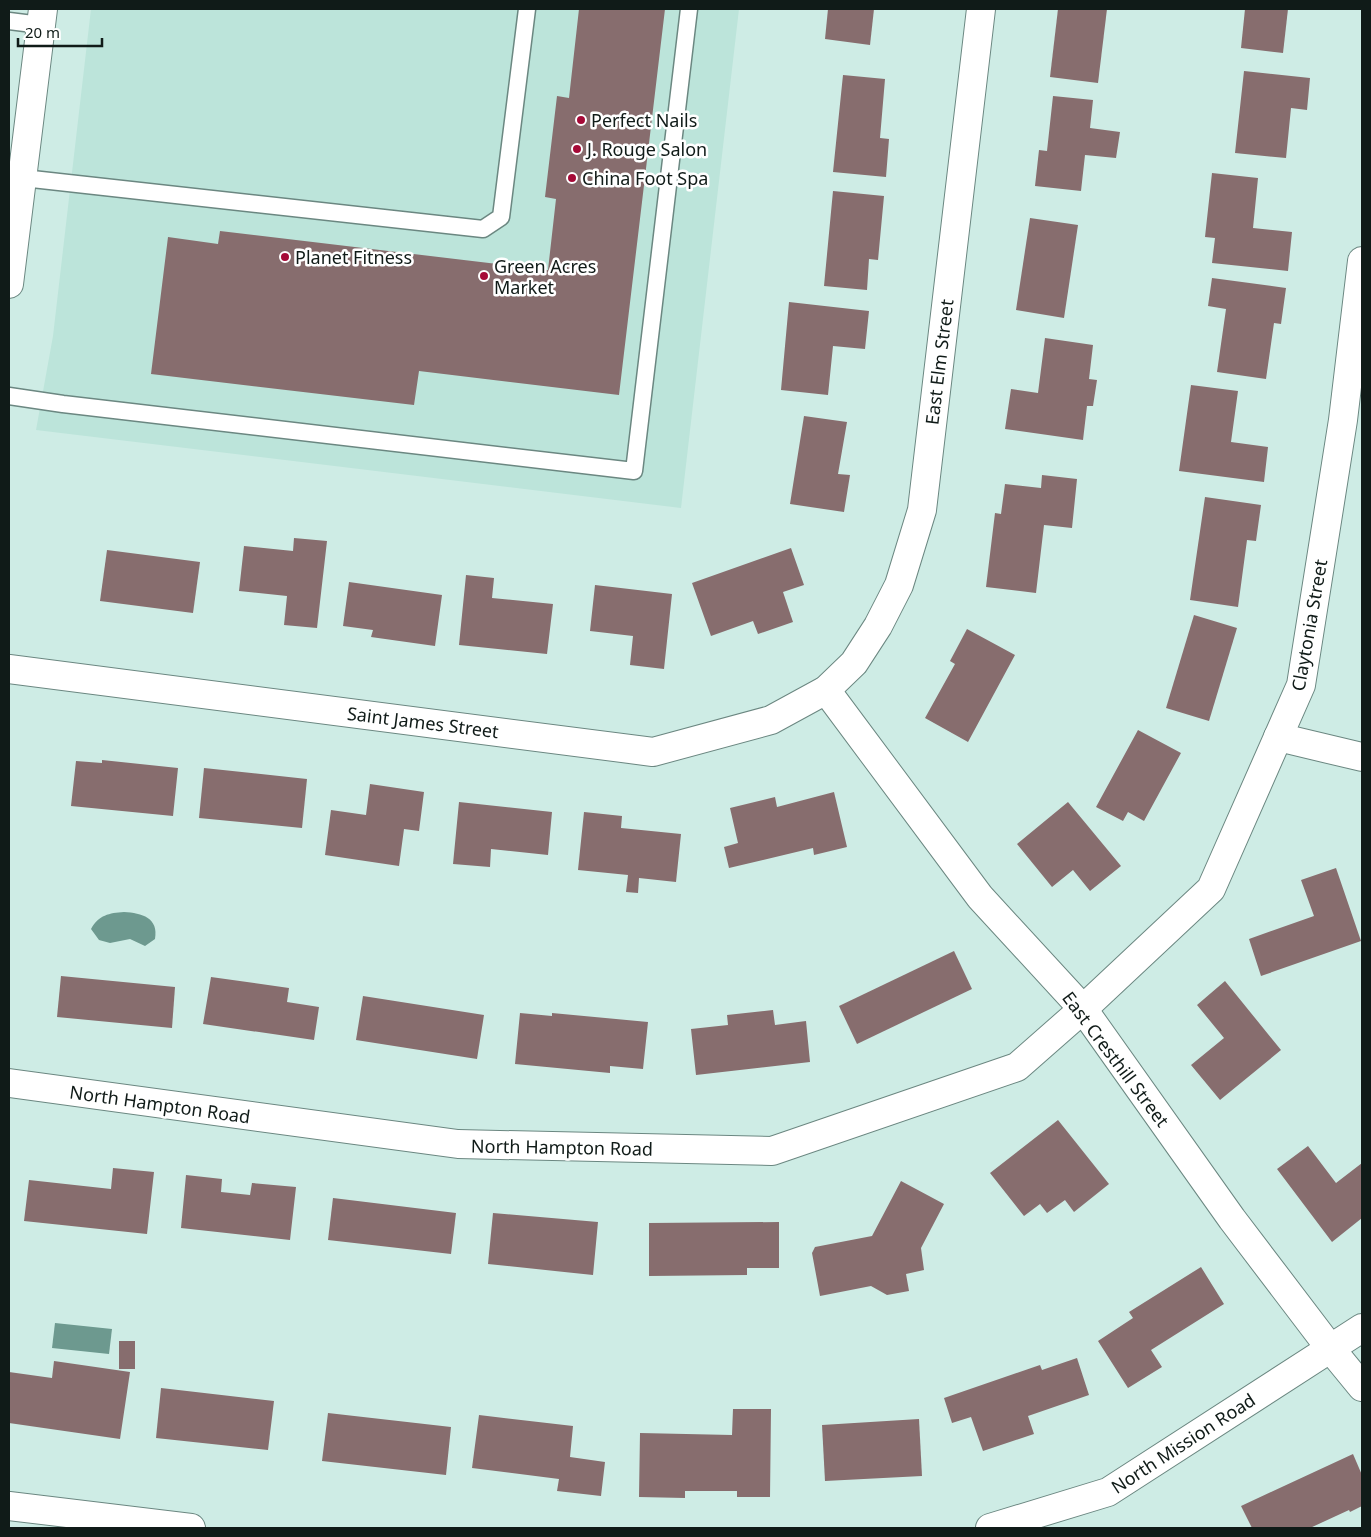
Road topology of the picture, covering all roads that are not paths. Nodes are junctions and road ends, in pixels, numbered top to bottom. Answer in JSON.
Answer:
{"nodes":[{"id":1,"x":526,"y":9,"type":"edge"},
{"id":2,"x":689,"y":9,"type":"edge"},
{"id":3,"x":981,"y":9,"type":"edge"},
{"id":4,"x":42,"y":17,"type":"edge"},
{"id":5,"x":9,"y":21,"type":"edge"},
{"id":6,"x":23,"y":178,"type":"junction"},
{"id":7,"x":13,"y":210,"type":"edge"},
{"id":8,"x":1362,"y":261,"type":"edge"},
{"id":9,"x":9,"y":284,"type":"edge"},
{"id":10,"x":9,"y":396,"type":"edge"},
{"id":11,"x":9,"y":669,"type":"edge"},
{"id":12,"x":826,"y":690,"type":"junction"},
{"id":13,"x":1278,"y":737,"type":"junction"},
{"id":14,"x":1362,"y":757,"type":"edge"},
{"id":15,"x":1083,"y":1009,"type":"junction"},
{"id":16,"x":9,"y":1083,"type":"edge"},
{"id":17,"x":1362,"y":1328,"type":"edge"},
{"id":18,"x":1330,"y":1348,"type":"junction"},
{"id":19,"x":1362,"y":1387,"type":"edge"},
{"id":20,"x":9,"y":1506,"type":"edge"},
{"id":21,"x":190,"y":1528,"type":"edge"},
{"id":22,"x":990,"y":1528,"type":"edge"}],
"edges":[{"from":1,"to":6,"type":"lane"},
{"from":2,"to":10,"type":"lane"},
{"from":3,"to":12,"type":"street","name":"East Elm Street"},
{"from":4,"to":5,"type":"lane"},
{"from":4,"to":6,"type":"street"},
{"from":6,"to":7,"type":"street"},
{"from":7,"to":9,"type":"street"},
{"from":8,"to":13,"type":"street","name":"Claytonia Street"},
{"from":11,"to":12,"type":"street","name":"Saint James Street"},
{"from":12,"to":15,"type":"street","name":"East Cresthill Street"},
{"from":13,"to":14,"type":"street"},
{"from":13,"to":15,"type":"street","name":"Claytonia Street"},
{"from":15,"to":16,"type":"street","name":"North Hampton Road"},
{"from":15,"to":18,"type":"street","name":"East Cresthill Street"},
{"from":17,"to":18,"type":"street","name":"North Mission Road"},
{"from":18,"to":19,"type":"street","name":"East Cresthill Street"},
{"from":18,"to":22,"type":"street","name":"North Mission Road"},
{"from":20,"to":21,"type":"street"}]}
